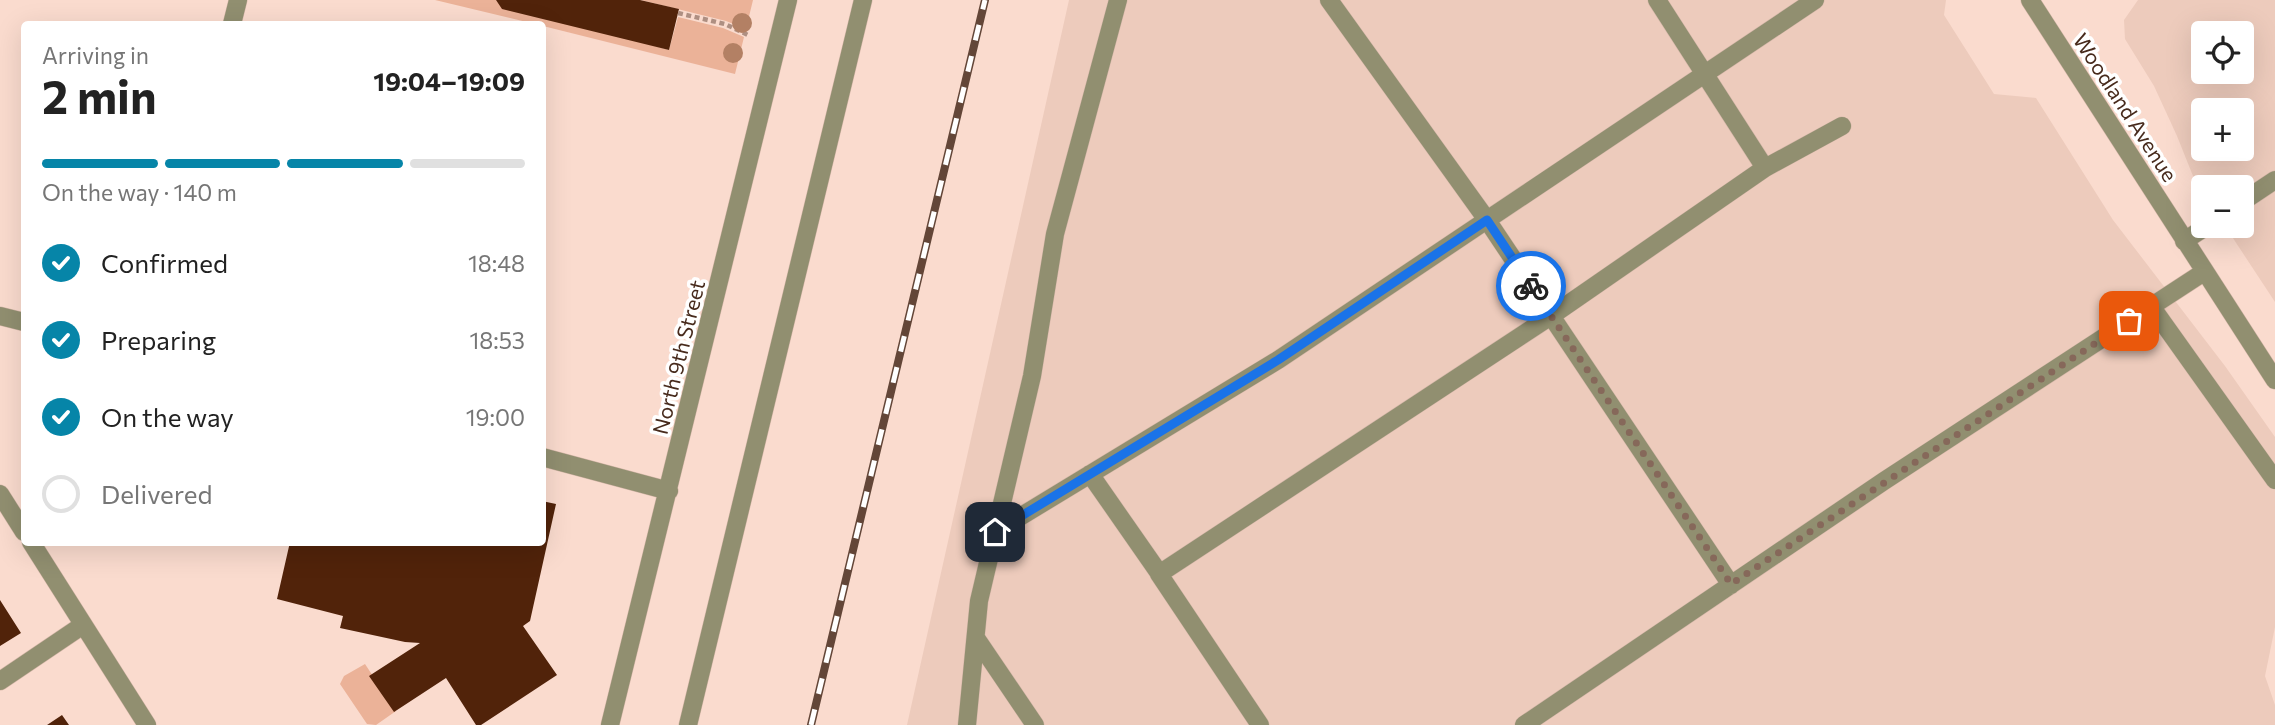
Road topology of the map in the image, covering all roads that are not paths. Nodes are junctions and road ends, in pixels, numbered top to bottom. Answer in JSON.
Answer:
{"nodes":[{"id":1,"x":238,"y":0,"type":"edge"},
{"id":2,"x":788,"y":0,"type":"edge"},
{"id":3,"x":863,"y":0,"type":"edge"},
{"id":4,"x":1118,"y":0,"type":"edge"},
{"id":5,"x":1329,"y":0,"type":"edge"},
{"id":6,"x":1657,"y":0,"type":"edge"},
{"id":7,"x":1815,"y":0,"type":"edge"},
{"id":8,"x":2035,"y":2,"type":"edge"},
{"id":9,"x":233,"y":21,"type":"edge"},
{"id":10,"x":1705,"y":75,"type":"junction"},
{"id":11,"x":1842,"y":126,"type":"dead end"},
{"id":12,"x":1765,"y":168,"type":"junction"},
{"id":13,"x":2275,"y":180,"type":"edge"},
{"id":14,"x":2254,"y":194,"type":"edge"},
{"id":15,"x":1487,"y":220,"type":"junction"},
{"id":16,"x":2191,"y":236,"type":"edge"},
{"id":17,"x":2184,"y":241,"type":"junction"},
{"id":18,"x":2204,"y":272,"type":"junction"},
{"id":19,"x":2151,"y":306,"type":"junction"},
{"id":20,"x":0,"y":316,"type":"edge"},
{"id":21,"x":1551,"y":316,"type":"junction"},
{"id":22,"x":21,"y":321,"type":"edge"},
{"id":23,"x":2275,"y":380,"type":"edge"},
{"id":24,"x":546,"y":458,"type":"edge"},
{"id":25,"x":1090,"y":474,"type":"junction"},
{"id":26,"x":2275,"y":480,"type":"edge"},
{"id":27,"x":669,"y":491,"type":"junction"},
{"id":28,"x":0,"y":494,"type":"edge"},
{"id":29,"x":21,"y":527,"type":"edge"},
{"id":30,"x":995,"y":532,"type":"junction"},
{"id":31,"x":34,"y":546,"type":"edge"},
{"id":32,"x":1159,"y":573,"type":"junction"},
{"id":33,"x":1731,"y":584,"type":"junction"},
{"id":34,"x":83,"y":625,"type":"junction"},
{"id":35,"x":976,"y":638,"type":"junction"},
{"id":36,"x":0,"y":681,"type":"edge"},
{"id":37,"x":147,"y":725,"type":"edge"},
{"id":38,"x":610,"y":725,"type":"edge"},
{"id":39,"x":688,"y":725,"type":"edge"},
{"id":40,"x":967,"y":725,"type":"edge"},
{"id":41,"x":1035,"y":725,"type":"edge"},
{"id":42,"x":1260,"y":725,"type":"edge"},
{"id":43,"x":1524,"y":725,"type":"edge"}],
"edges":[{"from":1,"to":9,"type":"street"},
{"from":2,"to":27,"type":"street","name":"North 9th Street"},
{"from":3,"to":39,"type":"street"},
{"from":4,"to":30,"type":"street"},
{"from":5,"to":15,"type":"street"},
{"from":6,"to":10,"type":"street"},
{"from":7,"to":10,"type":"street"},
{"from":8,"to":17,"type":"street","name":"Woodland Avenue"},
{"from":10,"to":12,"type":"street"},
{"from":10,"to":15,"type":"street"},
{"from":11,"to":12,"type":"street"},
{"from":12,"to":21,"type":"street"},
{"from":13,"to":14,"type":"street"},
{"from":15,"to":21,"type":"street"},
{"from":15,"to":25,"type":"street"},
{"from":16,"to":17,"type":"street"},
{"from":17,"to":18,"type":"street","name":"Woodland Avenue"},
{"from":18,"to":19,"type":"street"},
{"from":18,"to":23,"type":"street","name":"Woodland Avenue"},
{"from":19,"to":26,"type":"street"},
{"from":19,"to":33,"type":"street"},
{"from":20,"to":22,"type":"street"},
{"from":21,"to":32,"type":"street"},
{"from":21,"to":33,"type":"street"},
{"from":24,"to":27,"type":"street"},
{"from":25,"to":30,"type":"street"},
{"from":25,"to":32,"type":"street"},
{"from":27,"to":38,"type":"street","name":"North 9th Street"},
{"from":28,"to":29,"type":"street"},
{"from":30,"to":35,"type":"street"},
{"from":31,"to":34,"type":"street"},
{"from":32,"to":42,"type":"street"},
{"from":33,"to":43,"type":"street"},
{"from":34,"to":36,"type":"street"},
{"from":34,"to":37,"type":"street"},
{"from":35,"to":40,"type":"street"},
{"from":35,"to":41,"type":"street"}]}
